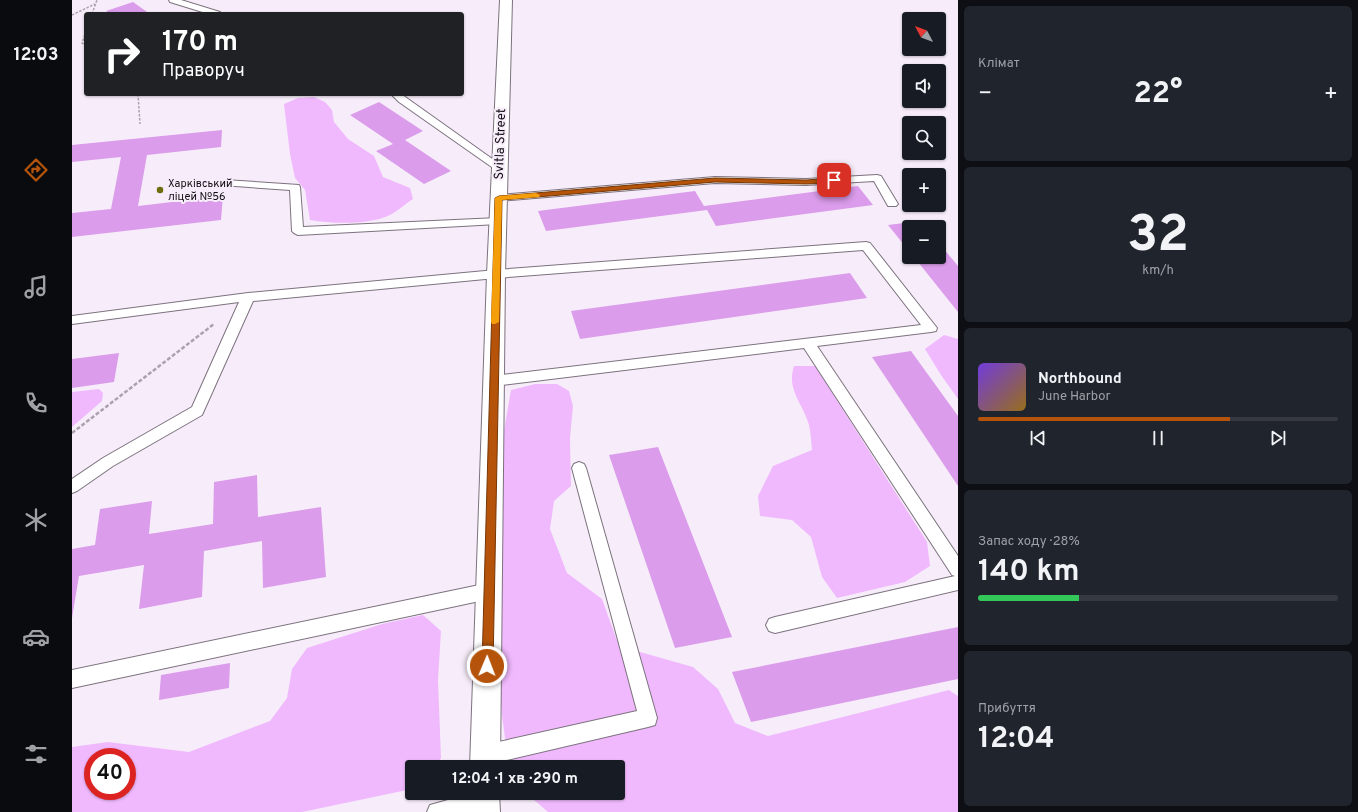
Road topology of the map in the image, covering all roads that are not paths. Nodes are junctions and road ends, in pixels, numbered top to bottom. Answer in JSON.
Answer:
{"nodes":[{"id":1,"x":173,"y":0,"type":"edge"},
{"id":2,"x":506,"y":0,"type":"edge"},
{"id":3,"x":211,"y":12,"type":"edge"},
{"id":4,"x":398,"y":96,"type":"edge"},
{"id":5,"x":500,"y":168,"type":"junction"},
{"id":6,"x":225,"y":183,"type":"dead end"},
{"id":7,"x":499,"y":198,"type":"junction"},
{"id":8,"x":892,"y":204,"type":"dead end"},
{"id":9,"x":498,"y":221,"type":"junction"},
{"id":10,"x":496,"y":274,"type":"junction"},
{"id":11,"x":248,"y":297,"type":"junction"},
{"id":12,"x":72,"y":320,"type":"edge"},
{"id":13,"x":808,"y":343,"type":"junction"},
{"id":14,"x":494,"y":381,"type":"junction"},
{"id":15,"x":579,"y":468,"type":"dead end"},
{"id":16,"x":72,"y":487,"type":"edge"},
{"id":17,"x":958,"y":570,"type":"edge"},
{"id":18,"x":958,"y":583,"type":"edge"},
{"id":19,"x":489,"y":591,"type":"junction"},
{"id":20,"x":775,"y":625,"type":"dead end"},
{"id":21,"x":72,"y":679,"type":"edge"},
{"id":22,"x":485,"y":760,"type":"edge"},
{"id":23,"x":489,"y":760,"type":"edge"},
{"id":24,"x":484,"y":802,"type":"edge"},
{"id":25,"x":437,"y":812,"type":"edge"}],
"edges":[{"from":1,"to":3,"type":"lane"},
{"from":2,"to":5,"type":"street","name":"Svitla Street"},
{"from":4,"to":5,"type":"lane"},
{"from":5,"to":7,"type":"street","name":"Svitla Street"},
{"from":6,"to":9,"type":"lane"},
{"from":7,"to":8,"type":"lane"},
{"from":7,"to":9,"type":"street","name":"Svitla Street"},
{"from":9,"to":10,"type":"street","name":"Svitla Street"},
{"from":10,"to":11,"type":"lane"},
{"from":10,"to":13,"type":"lane"},
{"from":10,"to":14,"type":"street","name":"Svitla Street"},
{"from":11,"to":12,"type":"lane"},
{"from":11,"to":16,"type":"lane"},
{"from":13,"to":14,"type":"lane"},
{"from":13,"to":17,"type":"lane"},
{"from":14,"to":19,"type":"street","name":"Svitla Street"},
{"from":15,"to":23,"type":"lane"},
{"from":18,"to":20,"type":"lane"},
{"from":19,"to":21,"type":"lane"},
{"from":19,"to":22,"type":"street","name":"Svitla Street"},
{"from":24,"to":25,"type":"lane"}]}
